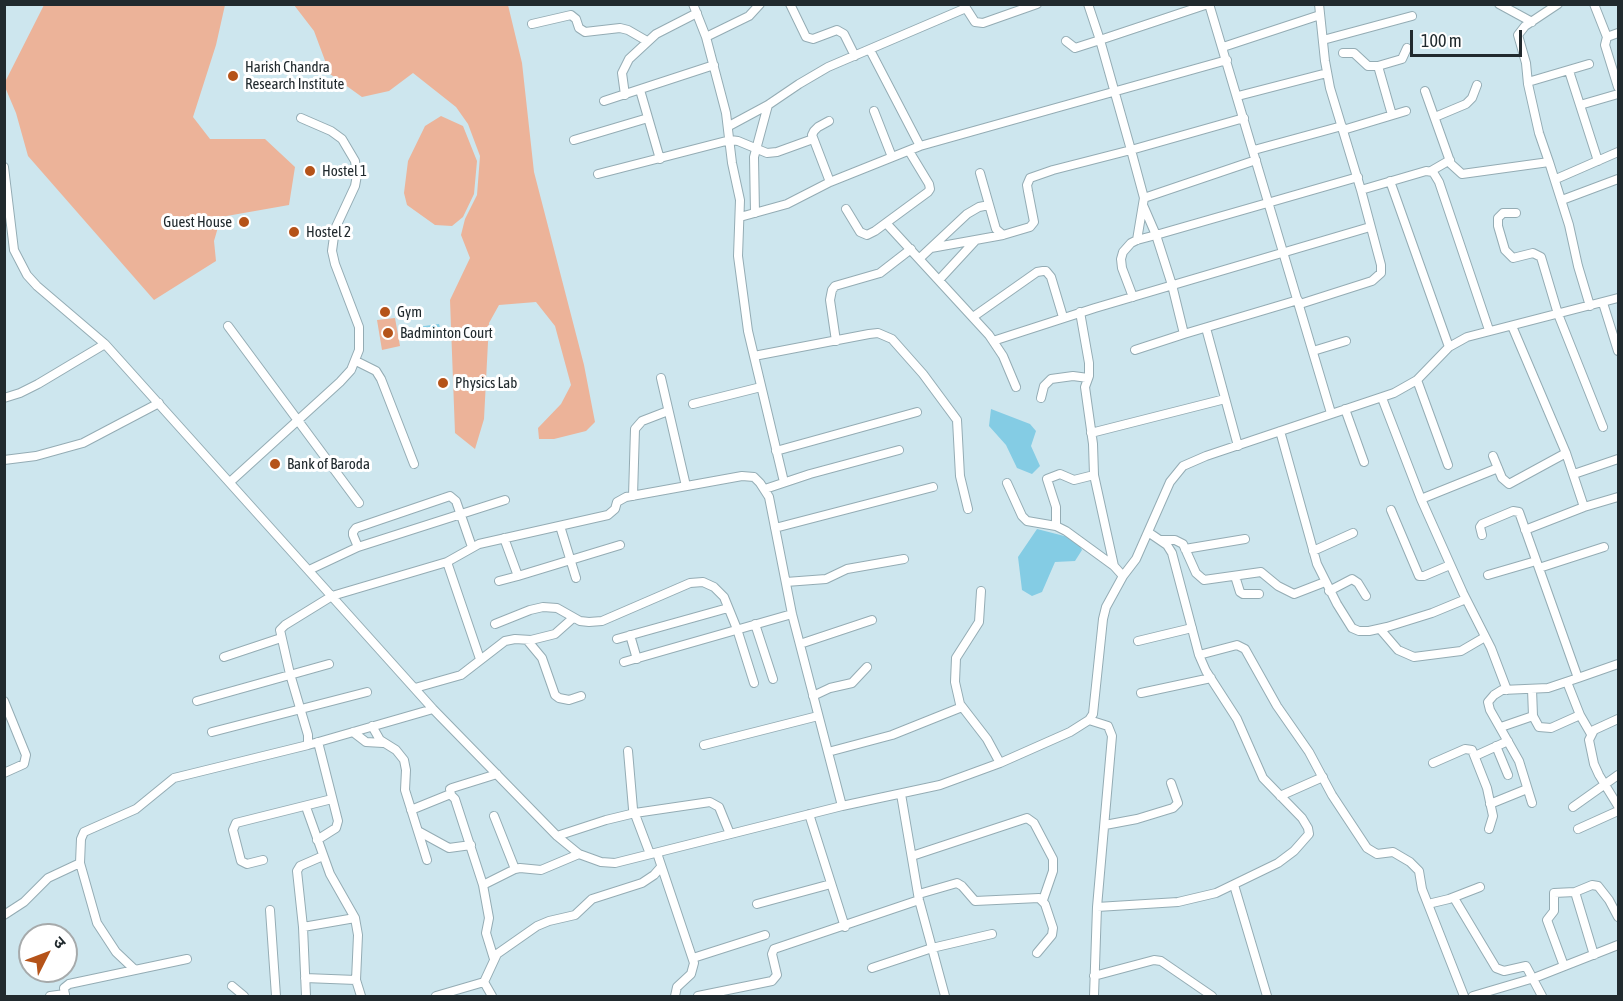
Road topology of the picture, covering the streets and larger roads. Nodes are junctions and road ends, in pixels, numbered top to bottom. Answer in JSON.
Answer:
{"nodes":[{"id":1,"x":760,"y":4,"type":"edge"},
{"id":2,"x":790,"y":4,"type":"edge"},
{"id":3,"x":1036,"y":4,"type":"edge"},
{"id":4,"x":1088,"y":4,"type":"edge"},
{"id":5,"x":1208,"y":4,"type":"edge"},
{"id":6,"x":1319,"y":4,"type":"edge"},
{"id":7,"x":1500,"y":4,"type":"edge"},
{"id":8,"x":1558,"y":4,"type":"edge"},
{"id":9,"x":1594,"y":4,"type":"edge"},
{"id":10,"x":966,"y":6,"type":"edge"},
{"id":11,"x":695,"y":9,"type":"edge"},
{"id":12,"x":1320,"y":15,"type":"junction"},
{"id":13,"x":1412,"y":16,"type":"dead end"},
{"id":14,"x":1532,"y":22,"type":"junction"},
{"id":15,"x":532,"y":24,"type":"dead end"},
{"id":16,"x":1618,"y":33,"type":"edge"},
{"id":17,"x":706,"y":37,"type":"junction"},
{"id":18,"x":1607,"y":37,"type":"junction"},
{"id":19,"x":1100,"y":40,"type":"junction"},
{"id":20,"x":1323,"y":40,"type":"junction"},
{"id":21,"x":647,"y":41,"type":"junction"},
{"id":22,"x":1066,"y":41,"type":"dead end"},
{"id":23,"x":1223,"y":47,"type":"junction"},
{"id":24,"x":1407,"y":48,"type":"dead end"},
{"id":25,"x":870,"y":50,"type":"junction"},
{"id":26,"x":1343,"y":53,"type":"dead end"},
{"id":27,"x":855,"y":56,"type":"junction"},
{"id":28,"x":1227,"y":60,"type":"junction"},
{"id":29,"x":1588,"y":64,"type":"dead end"},
{"id":30,"x":714,"y":65,"type":"junction"},
{"id":31,"x":1377,"y":66,"type":"junction"},
{"id":32,"x":1569,"y":71,"type":"junction"},
{"id":33,"x":1327,"y":73,"type":"junction"},
{"id":34,"x":1528,"y":82,"type":"junction"},
{"id":35,"x":1477,"y":85,"type":"dead end"},
{"id":36,"x":1618,"y":87,"type":"edge"},
{"id":37,"x":640,"y":90,"type":"junction"},
{"id":38,"x":1425,"y":91,"type":"dead end"},
{"id":39,"x":1114,"y":93,"type":"junction"},
{"id":40,"x":1618,"y":94,"type":"edge"},
{"id":41,"x":625,"y":95,"type":"junction"},
{"id":42,"x":1238,"y":96,"type":"junction"},
{"id":43,"x":604,"y":101,"type":"dead end"},
{"id":44,"x":768,"y":105,"type":"junction"},
{"id":45,"x":1580,"y":105,"type":"junction"},
{"id":46,"x":874,"y":111,"type":"dead end"},
{"id":47,"x":1406,"y":111,"type":"dead end"},
{"id":48,"x":1392,"y":115,"type":"junction"},
{"id":49,"x":1435,"y":117,"type":"junction"},
{"id":50,"x":301,"y":118,"type":"dead end"},
{"id":51,"x":648,"y":118,"type":"junction"},
{"id":52,"x":1244,"y":118,"type":"junction"},
{"id":53,"x":829,"y":121,"type":"dead end"},
{"id":54,"x":729,"y":126,"type":"junction"},
{"id":55,"x":1342,"y":128,"type":"junction"},
{"id":56,"x":813,"y":139,"type":"junction"},
{"id":57,"x":574,"y":140,"type":"dead end"},
{"id":58,"x":730,"y":140,"type":"junction"},
{"id":59,"x":920,"y":147,"type":"junction"},
{"id":60,"x":755,"y":150,"type":"junction"},
{"id":61,"x":1131,"y":150,"type":"junction"},
{"id":62,"x":1254,"y":150,"type":"junction"},
{"id":63,"x":909,"y":151,"type":"junction"},
{"id":64,"x":1618,"y":152,"type":"edge"},
{"id":65,"x":892,"y":157,"type":"junction"},
{"id":66,"x":660,"y":159,"type":"junction"},
{"id":67,"x":1256,"y":160,"type":"junction"},
{"id":68,"x":1450,"y":160,"type":"junction"},
{"id":69,"x":1598,"y":161,"type":"junction"},
{"id":70,"x":1549,"y":162,"type":"junction"},
{"id":71,"x":5,"y":169,"type":"edge"},
{"id":72,"x":1431,"y":171,"type":"junction"},
{"id":73,"x":980,"y":173,"type":"dead end"},
{"id":74,"x":598,"y":174,"type":"dead end"},
{"id":75,"x":1358,"y":177,"type":"junction"},
{"id":76,"x":1556,"y":179,"type":"junction"},
{"id":77,"x":1618,"y":179,"type":"edge"},
{"id":78,"x":1390,"y":181,"type":"junction"},
{"id":79,"x":831,"y":182,"type":"junction"},
{"id":80,"x":1361,"y":190,"type":"junction"},
{"id":81,"x":1562,"y":200,"type":"junction"},
{"id":82,"x":1143,"y":201,"type":"junction"},
{"id":83,"x":1269,"y":204,"type":"junction"},
{"id":84,"x":989,"y":205,"type":"junction"},
{"id":85,"x":846,"y":209,"type":"dead end"},
{"id":86,"x":755,"y":213,"type":"junction"},
{"id":87,"x":1516,"y":213,"type":"dead end"},
{"id":88,"x":740,"y":217,"type":"junction"},
{"id":89,"x":886,"y":223,"type":"junction"},
{"id":90,"x":1370,"y":227,"type":"junction"},
{"id":91,"x":1003,"y":235,"type":"junction"},
{"id":92,"x":1156,"y":235,"type":"junction"},
{"id":93,"x":1137,"y":240,"type":"junction"},
{"id":94,"x":975,"y":241,"type":"junction"},
{"id":95,"x":931,"y":248,"type":"junction"},
{"id":96,"x":911,"y":249,"type":"junction"},
{"id":97,"x":1283,"y":253,"type":"junction"},
{"id":98,"x":920,"y":258,"type":"junction"},
{"id":99,"x":939,"y":280,"type":"junction"},
{"id":100,"x":1172,"y":285,"type":"junction"},
{"id":101,"x":1133,"y":297,"type":"junction"},
{"id":102,"x":1618,"y":298,"type":"edge"},
{"id":103,"x":1299,"y":302,"type":"junction"},
{"id":104,"x":1602,"y":303,"type":"junction"},
{"id":105,"x":1590,"y":306,"type":"junction"},
{"id":106,"x":1080,"y":312,"type":"junction"},
{"id":107,"x":1558,"y":314,"type":"junction"},
{"id":108,"x":974,"y":317,"type":"junction"},
{"id":109,"x":1063,"y":317,"type":"junction"},
{"id":110,"x":228,"y":326,"type":"dead end"},
{"id":111,"x":1512,"y":326,"type":"junction"},
{"id":112,"x":1206,"y":328,"type":"junction"},
{"id":113,"x":1489,"y":330,"type":"junction"},
{"id":114,"x":1184,"y":334,"type":"junction"},
{"id":115,"x":836,"y":341,"type":"junction"},
{"id":116,"x":993,"y":341,"type":"junction"},
{"id":117,"x":1346,"y":341,"type":"dead end"},
{"id":118,"x":105,"y":344,"type":"junction"},
{"id":119,"x":1449,"y":347,"type":"junction"},
{"id":120,"x":1135,"y":350,"type":"dead end"},
{"id":121,"x":1313,"y":351,"type":"junction"},
{"id":122,"x":1618,"y":351,"type":"edge"},
{"id":123,"x":754,"y":356,"type":"junction"},
{"id":124,"x":356,"y":361,"type":"junction"},
{"id":125,"x":661,"y":378,"type":"dead end"},
{"id":126,"x":1088,"y":378,"type":"junction"},
{"id":127,"x":1417,"y":380,"type":"junction"},
{"id":128,"x":761,"y":387,"type":"junction"},
{"id":129,"x":1016,"y":387,"type":"dead end"},
{"id":130,"x":4,"y":398,"type":"edge"},
{"id":131,"x":1041,"y":398,"type":"dead end"},
{"id":132,"x":1382,"y":398,"type":"junction"},
{"id":133,"x":1225,"y":399,"type":"junction"},
{"id":134,"x":159,"y":403,"type":"junction"},
{"id":135,"x":693,"y":404,"type":"dead end"},
{"id":136,"x":1345,"y":409,"type":"junction"},
{"id":137,"x":668,"y":411,"type":"junction"},
{"id":138,"x":917,"y":412,"type":"dead end"},
{"id":139,"x":1331,"y":413,"type":"junction"},
{"id":140,"x":298,"y":420,"type":"junction"},
{"id":141,"x":1603,"y":427,"type":"dead end"},
{"id":142,"x":1280,"y":431,"type":"junction"},
{"id":143,"x":1091,"y":433,"type":"junction"},
{"id":144,"x":1238,"y":446,"type":"junction"},
{"id":145,"x":899,"y":450,"type":"dead end"},
{"id":146,"x":776,"y":451,"type":"junction"},
{"id":147,"x":1566,"y":453,"type":"junction"},
{"id":148,"x":1493,"y":456,"type":"dead end"},
{"id":149,"x":1618,"y":459,"type":"edge"},
{"id":150,"x":4,"y":460,"type":"edge"},
{"id":151,"x":1364,"y":462,"type":"dead end"},
{"id":152,"x":414,"y":464,"type":"dead end"},
{"id":153,"x":1448,"y":465,"type":"dead end"},
{"id":154,"x":1498,"y":468,"type":"junction"},
{"id":155,"x":1574,"y":474,"type":"junction"},
{"id":156,"x":1094,"y":475,"type":"junction"},
{"id":157,"x":230,"y":482,"type":"junction"},
{"id":158,"x":784,"y":482,"type":"junction"},
{"id":159,"x":1007,"y":483,"type":"dead end"},
{"id":160,"x":686,"y":486,"type":"junction"},
{"id":161,"x":933,"y":487,"type":"dead end"},
{"id":162,"x":765,"y":489,"type":"junction"},
{"id":163,"x":633,"y":496,"type":"junction"},
{"id":164,"x":1618,"y":497,"type":"edge"},
{"id":165,"x":1421,"y":499,"type":"junction"},
{"id":166,"x":505,"y":500,"type":"dead end"},
{"id":167,"x":359,"y":503,"type":"dead end"},
{"id":168,"x":1584,"y":507,"type":"junction"},
{"id":169,"x":968,"y":509,"type":"dead end"},
{"id":170,"x":1391,"y":510,"type":"dead end"},
{"id":171,"x":460,"y":513,"type":"junction"},
{"id":172,"x":560,"y":526,"type":"junction"},
{"id":173,"x":1056,"y":526,"type":"junction"},
{"id":174,"x":775,"y":528,"type":"junction"},
{"id":175,"x":1525,"y":530,"type":"junction"},
{"id":176,"x":1148,"y":532,"type":"junction"},
{"id":177,"x":1353,"y":533,"type":"dead end"},
{"id":178,"x":1482,"y":535,"type":"dead end"},
{"id":179,"x":504,"y":538,"type":"junction"},
{"id":180,"x":1245,"y":539,"type":"dead end"},
{"id":181,"x":1159,"y":540,"type":"junction"},
{"id":182,"x":620,"y":545,"type":"dead end"},
{"id":183,"x":358,"y":547,"type":"junction"},
{"id":184,"x":472,"y":547,"type":"junction"},
{"id":185,"x":1604,"y":547,"type":"dead end"},
{"id":186,"x":1185,"y":549,"type":"junction"},
{"id":187,"x":1312,"y":551,"type":"junction"},
{"id":188,"x":904,"y":559,"type":"dead end"},
{"id":189,"x":572,"y":561,"type":"junction"},
{"id":190,"x":447,"y":562,"type":"junction"},
{"id":191,"x":1538,"y":564,"type":"junction"},
{"id":192,"x":1450,"y":565,"type":"junction"},
{"id":193,"x":1114,"y":566,"type":"junction"},
{"id":194,"x":309,"y":570,"type":"junction"},
{"id":195,"x":1488,"y":575,"type":"dead end"},
{"id":196,"x":518,"y":576,"type":"junction"},
{"id":197,"x":1123,"y":576,"type":"junction"},
{"id":198,"x":1234,"y":576,"type":"junction"},
{"id":199,"x":576,"y":578,"type":"dead end"},
{"id":200,"x":499,"y":581,"type":"dead end"},
{"id":201,"x":786,"y":582,"type":"junction"},
{"id":202,"x":1325,"y":582,"type":"junction"},
{"id":203,"x":981,"y":591,"type":"dead end"},
{"id":204,"x":1329,"y":591,"type":"junction"},
{"id":205,"x":1259,"y":594,"type":"dead end"},
{"id":206,"x":332,"y":596,"type":"junction"},
{"id":207,"x":1366,"y":596,"type":"dead end"},
{"id":208,"x":1466,"y":599,"type":"junction"},
{"id":209,"x":728,"y":608,"type":"junction"},
{"id":210,"x":792,"y":614,"type":"junction"},
{"id":211,"x":573,"y":618,"type":"junction"},
{"id":212,"x":872,"y":620,"type":"dead end"},
{"id":213,"x":495,"y":624,"type":"dead end"},
{"id":214,"x":755,"y":624,"type":"junction"},
{"id":215,"x":1192,"y":628,"type":"junction"},
{"id":216,"x":737,"y":629,"type":"junction"},
{"id":217,"x":1380,"y":629,"type":"junction"},
{"id":218,"x":630,"y":635,"type":"junction"},
{"id":219,"x":1485,"y":637,"type":"junction"},
{"id":220,"x":281,"y":638,"type":"junction"},
{"id":221,"x":617,"y":639,"type":"dead end"},
{"id":222,"x":527,"y":640,"type":"junction"},
{"id":223,"x":1138,"y":640,"type":"dead end"},
{"id":224,"x":800,"y":644,"type":"junction"},
{"id":225,"x":1199,"y":655,"type":"junction"},
{"id":226,"x":224,"y":657,"type":"dead end"},
{"id":227,"x":637,"y":658,"type":"junction"},
{"id":228,"x":480,"y":659,"type":"junction"},
{"id":229,"x":624,"y":663,"type":"dead end"},
{"id":230,"x":329,"y":664,"type":"dead end"},
{"id":231,"x":1618,"y":664,"type":"edge"},
{"id":232,"x":867,"y":667,"type":"dead end"},
{"id":233,"x":290,"y":674,"type":"junction"},
{"id":234,"x":1211,"y":678,"type":"junction"},
{"id":235,"x":1578,"y":678,"type":"junction"},
{"id":236,"x":772,"y":679,"type":"dead end"},
{"id":237,"x":754,"y":682,"type":"dead end"},
{"id":238,"x":1567,"y":682,"type":"junction"},
{"id":239,"x":415,"y":688,"type":"junction"},
{"id":240,"x":1507,"y":690,"type":"junction"},
{"id":241,"x":1532,"y":690,"type":"junction"},
{"id":242,"x":367,"y":693,"type":"dead end"},
{"id":243,"x":1141,"y":693,"type":"dead end"},
{"id":244,"x":581,"y":696,"type":"dead end"},
{"id":245,"x":813,"y":696,"type":"junction"},
{"id":246,"x":197,"y":700,"type":"dead end"},
{"id":247,"x":4,"y":701,"type":"edge"},
{"id":248,"x":963,"y":707,"type":"junction"},
{"id":249,"x":301,"y":709,"type":"junction"},
{"id":250,"x":433,"y":709,"type":"junction"},
{"id":251,"x":1580,"y":715,"type":"junction"},
{"id":252,"x":818,"y":716,"type":"junction"},
{"id":253,"x":1533,"y":716,"type":"junction"},
{"id":254,"x":1618,"y":719,"type":"edge"},
{"id":255,"x":1089,"y":720,"type":"junction"},
{"id":256,"x":372,"y":726,"type":"junction"},
{"id":257,"x":1501,"y":727,"type":"junction"},
{"id":258,"x":212,"y":732,"type":"dead end"},
{"id":259,"x":353,"y":732,"type":"junction"},
{"id":260,"x":1591,"y":734,"type":"junction"},
{"id":261,"x":1508,"y":741,"type":"junction"},
{"id":262,"x":318,"y":742,"type":"junction"},
{"id":263,"x":384,"y":743,"type":"junction"},
{"id":264,"x":308,"y":745,"type":"junction"},
{"id":265,"x":704,"y":745,"type":"dead end"},
{"id":266,"x":1496,"y":746,"type":"junction"},
{"id":267,"x":628,"y":751,"type":"dead end"},
{"id":268,"x":828,"y":752,"type":"junction"},
{"id":269,"x":1475,"y":756,"type":"junction"},
{"id":270,"x":1000,"y":763,"type":"junction"},
{"id":271,"x":1433,"y":763,"type":"dead end"},
{"id":272,"x":4,"y":773,"type":"edge"},
{"id":273,"x":497,"y":774,"type":"junction"},
{"id":274,"x":1508,"y":775,"type":"dead end"},
{"id":275,"x":1618,"y":775,"type":"edge"},
{"id":276,"x":1323,"y":777,"type":"junction"},
{"id":277,"x":1171,"y":783,"type":"dead end"},
{"id":278,"x":1605,"y":784,"type":"junction"},
{"id":279,"x":1527,"y":789,"type":"junction"},
{"id":280,"x":901,"y":794,"type":"junction"},
{"id":281,"x":451,"y":795,"type":"junction"},
{"id":282,"x":1280,"y":796,"type":"junction"},
{"id":283,"x":333,"y":799,"type":"junction"},
{"id":284,"x":1532,"y":803,"type":"dead end"},
{"id":285,"x":1491,"y":804,"type":"junction"},
{"id":286,"x":842,"y":806,"type":"junction"},
{"id":287,"x":1618,"y":806,"type":"edge"},
{"id":288,"x":306,"y":807,"type":"junction"},
{"id":289,"x":1573,"y":807,"type":"dead end"},
{"id":290,"x":411,"y":810,"type":"junction"},
{"id":291,"x":1618,"y":811,"type":"edge"},
{"id":292,"x":635,"y":813,"type":"junction"},
{"id":293,"x":809,"y":814,"type":"junction"},
{"id":294,"x":494,"y":816,"type":"dead end"},
{"id":295,"x":1104,"y":825,"type":"junction"},
{"id":296,"x":1490,"y":829,"type":"dead end"},
{"id":297,"x":1578,"y":829,"type":"dead end"},
{"id":298,"x":418,"y":831,"type":"junction"},
{"id":299,"x":730,"y":834,"type":"junction"},
{"id":300,"x":557,"y":836,"type":"junction"},
{"id":301,"x":317,"y":840,"type":"junction"},
{"id":302,"x":471,"y":845,"type":"junction"},
{"id":303,"x":579,"y":854,"type":"junction"},
{"id":304,"x":653,"y":854,"type":"junction"},
{"id":305,"x":323,"y":856,"type":"junction"},
{"id":306,"x":912,"y":856,"type":"junction"},
{"id":307,"x":263,"y":860,"type":"dead end"},
{"id":308,"x":427,"y":860,"type":"dead end"},
{"id":309,"x":80,"y":863,"type":"junction"},
{"id":310,"x":661,"y":867,"type":"junction"},
{"id":311,"x":515,"y":869,"type":"junction"},
{"id":312,"x":831,"y":884,"type":"junction"},
{"id":313,"x":483,"y":885,"type":"junction"},
{"id":314,"x":1234,"y":885,"type":"junction"},
{"id":315,"x":1480,"y":888,"type":"dead end"},
{"id":316,"x":1575,"y":892,"type":"junction"},
{"id":317,"x":919,"y":897,"type":"junction"},
{"id":318,"x":1454,"y":898,"type":"junction"},
{"id":319,"x":1043,"y":900,"type":"junction"},
{"id":320,"x":1428,"y":903,"type":"junction"},
{"id":321,"x":757,"y":904,"type":"dead end"},
{"id":322,"x":1097,"y":907,"type":"junction"},
{"id":323,"x":270,"y":910,"type":"dead end"},
{"id":324,"x":4,"y":915,"type":"edge"},
{"id":325,"x":1618,"y":917,"type":"edge"},
{"id":326,"x":355,"y":918,"type":"junction"},
{"id":327,"x":303,"y":927,"type":"junction"},
{"id":328,"x":844,"y":927,"type":"junction"},
{"id":329,"x":992,"y":934,"type":"dead end"},
{"id":330,"x":765,"y":935,"type":"dead end"},
{"id":331,"x":1618,"y":945,"type":"edge"},
{"id":332,"x":932,"y":948,"type":"junction"},
{"id":333,"x":1037,"y":953,"type":"dead end"},
{"id":334,"x":1594,"y":955,"type":"junction"},
{"id":335,"x":693,"y":958,"type":"junction"},
{"id":336,"x":187,"y":959,"type":"dead end"},
{"id":337,"x":494,"y":959,"type":"junction"},
{"id":338,"x":1564,"y":966,"type":"junction"},
{"id":339,"x":872,"y":968,"type":"dead end"},
{"id":340,"x":135,"y":970,"type":"junction"},
{"id":341,"x":1094,"y":976,"type":"junction"},
{"id":342,"x":306,"y":978,"type":"junction"},
{"id":343,"x":1534,"y":978,"type":"junction"},
{"id":344,"x":356,"y":980,"type":"junction"},
{"id":345,"x":484,"y":982,"type":"junction"},
{"id":346,"x":232,"y":986,"type":"dead end"},
{"id":347,"x":65,"y":995,"type":"edge"},
{"id":348,"x":449,"y":995,"type":"edge"},
{"id":349,"x":50,"y":996,"type":"edge"},
{"id":350,"x":244,"y":996,"type":"edge"},
{"id":351,"x":276,"y":996,"type":"edge"},
{"id":352,"x":306,"y":996,"type":"edge"},
{"id":353,"x":361,"y":996,"type":"edge"},
{"id":354,"x":436,"y":996,"type":"edge"},
{"id":355,"x":492,"y":996,"type":"edge"},
{"id":356,"x":675,"y":996,"type":"edge"},
{"id":357,"x":698,"y":996,"type":"edge"},
{"id":358,"x":945,"y":996,"type":"edge"},
{"id":359,"x":1094,"y":996,"type":"edge"},
{"id":360,"x":1212,"y":996,"type":"edge"},
{"id":361,"x":1267,"y":996,"type":"edge"},
{"id":362,"x":1464,"y":996,"type":"edge"},
{"id":363,"x":1473,"y":996,"type":"edge"},
{"id":364,"x":1542,"y":996,"type":"edge"}],
"edges":[{"from":1,"to":17,"type":"street"},
{"from":2,"to":27,"type":"street"},
{"from":3,"to":10,"type":"street"},
{"from":4,"to":19,"type":"street"},
{"from":5,"to":19,"type":"street"},
{"from":5,"to":23,"type":"street"},
{"from":6,"to":12,"type":"street"},
{"from":7,"to":14,"type":"street"},
{"from":8,"to":14,"type":"street"},
{"from":9,"to":18,"type":"street"},
{"from":10,"to":25,"type":"street"},
{"from":11,"to":17,"type":"street"},
{"from":11,"to":21,"type":"street"},
{"from":12,"to":20,"type":"street"},
{"from":12,"to":23,"type":"street"},
{"from":13,"to":20,"type":"street"},
{"from":14,"to":34,"type":"street"},
{"from":15,"to":21,"type":"street"},
{"from":16,"to":18,"type":"street"},
{"from":17,"to":30,"type":"street"},
{"from":18,"to":36,"type":"street"},
{"from":19,"to":22,"type":"street"},
{"from":19,"to":39,"type":"street"},
{"from":20,"to":33,"type":"street"},
{"from":21,"to":41,"type":"street"},
{"from":23,"to":28,"type":"street"},
{"from":24,"to":31,"type":"street"},
{"from":25,"to":27,"type":"street"},
{"from":25,"to":59,"type":"street"},
{"from":26,"to":31,"type":"street"},
{"from":27,"to":44,"type":"street"},
{"from":28,"to":39,"type":"street"},
{"from":28,"to":42,"type":"street"},
{"from":29,"to":32,"type":"street"},
{"from":30,"to":37,"type":"street"},
{"from":30,"to":54,"type":"street"},
{"from":31,"to":48,"type":"street"},
{"from":32,"to":34,"type":"street"},
{"from":32,"to":45,"type":"street"},
{"from":33,"to":42,"type":"street"},
{"from":33,"to":55,"type":"street"},
{"from":34,"to":70,"type":"street"},
{"from":35,"to":49,"type":"street"},
{"from":37,"to":41,"type":"street"},
{"from":37,"to":51,"type":"street"},
{"from":38,"to":49,"type":"street"},
{"from":39,"to":59,"type":"street"},
{"from":39,"to":61,"type":"street"},
{"from":40,"to":45,"type":"street"},
{"from":41,"to":43,"type":"street"},
{"from":42,"to":52,"type":"street"},
{"from":44,"to":54,"type":"street"},
{"from":44,"to":60,"type":"street"},
{"from":45,"to":69,"type":"street"},
{"from":46,"to":65,"type":"street"},
{"from":47,"to":48,"type":"street"},
{"from":48,"to":55,"type":"street"},
{"from":49,"to":68,"type":"street"},
{"from":50,"to":124,"type":"street"},
{"from":51,"to":57,"type":"street"},
{"from":51,"to":66,"type":"street"},
{"from":52,"to":61,"type":"street"},
{"from":52,"to":62,"type":"street"},
{"from":53,"to":56,"type":"street"},
{"from":54,"to":58,"type":"street"},
{"from":55,"to":62,"type":"street"},
{"from":55,"to":75,"type":"street"},
{"from":56,"to":60,"type":"street"},
{"from":56,"to":79,"type":"street"},
{"from":58,"to":60,"type":"street"},
{"from":58,"to":66,"type":"street"},
{"from":58,"to":88,"type":"street"},
{"from":59,"to":63,"type":"street"},
{"from":60,"to":86,"type":"street"},
{"from":61,"to":82,"type":"street"},
{"from":61,"to":91,"type":"street"},
{"from":62,"to":67,"type":"street"},
{"from":63,"to":65,"type":"street"},
{"from":63,"to":89,"type":"street"},
{"from":64,"to":69,"type":"street"},
{"from":65,"to":79,"type":"street"},
{"from":66,"to":74,"type":"street"},
{"from":67,"to":82,"type":"street"},
{"from":67,"to":83,"type":"street"},
{"from":68,"to":70,"type":"street"},
{"from":68,"to":72,"type":"street"},
{"from":69,"to":76,"type":"street"},
{"from":70,"to":76,"type":"street"},
{"from":71,"to":118,"type":"street"},
{"from":72,"to":78,"type":"street"},
{"from":72,"to":113,"type":"street"},
{"from":73,"to":84,"type":"street"},
{"from":75,"to":80,"type":"street"},
{"from":75,"to":83,"type":"street"},
{"from":76,"to":81,"type":"street"},
{"from":77,"to":81,"type":"street"},
{"from":78,"to":80,"type":"street"},
{"from":78,"to":119,"type":"street"},
{"from":79,"to":86,"type":"street"},
{"from":80,"to":90,"type":"street"},
{"from":81,"to":105,"type":"street"},
{"from":82,"to":92,"type":"street"},
{"from":82,"to":93,"type":"street"},
{"from":83,"to":92,"type":"street"},
{"from":83,"to":97,"type":"street"},
{"from":84,"to":91,"type":"street"},
{"from":84,"to":95,"type":"street"},
{"from":85,"to":89,"type":"street"},
{"from":86,"to":88,"type":"street"},
{"from":87,"to":107,"type":"street"},
{"from":88,"to":123,"type":"street"},
{"from":89,"to":96,"type":"street"},
{"from":90,"to":97,"type":"street"},
{"from":90,"to":103,"type":"street"},
{"from":91,"to":94,"type":"street"},
{"from":92,"to":93,"type":"street"},
{"from":92,"to":100,"type":"street"},
{"from":93,"to":101,"type":"street"},
{"from":94,"to":95,"type":"street"},
{"from":94,"to":99,"type":"street"},
{"from":95,"to":98,"type":"street"},
{"from":96,"to":98,"type":"street"},
{"from":96,"to":115,"type":"street"},
{"from":97,"to":100,"type":"street"},
{"from":97,"to":103,"type":"street"},
{"from":98,"to":99,"type":"street"},
{"from":99,"to":108,"type":"street"},
{"from":100,"to":101,"type":"street"},
{"from":100,"to":114,"type":"street"},
{"from":101,"to":106,"type":"street"},
{"from":102,"to":104,"type":"street"},
{"from":103,"to":112,"type":"street"},
{"from":103,"to":121,"type":"street"},
{"from":104,"to":105,"type":"street"},
{"from":104,"to":122,"type":"street"},
{"from":105,"to":107,"type":"street"},
{"from":106,"to":109,"type":"street"},
{"from":106,"to":126,"type":"street"},
{"from":107,"to":111,"type":"street"},
{"from":107,"to":141,"type":"street"},
{"from":108,"to":109,"type":"street"},
{"from":108,"to":116,"type":"street"},
{"from":109,"to":116,"type":"street"},
{"from":110,"to":140,"type":"street"},
{"from":111,"to":113,"type":"street"},
{"from":111,"to":147,"type":"street"},
{"from":112,"to":114,"type":"street"},
{"from":112,"to":133,"type":"street"},
{"from":113,"to":119,"type":"street"},
{"from":114,"to":120,"type":"street"},
{"from":115,"to":123,"type":"street"},
{"from":115,"to":169,"type":"street"},
{"from":116,"to":129,"type":"street"},
{"from":117,"to":121,"type":"street"},
{"from":118,"to":130,"type":"street"},
{"from":118,"to":134,"type":"street"},
{"from":119,"to":127,"type":"street"},
{"from":121,"to":139,"type":"street"},
{"from":123,"to":128,"type":"street"},
{"from":124,"to":140,"type":"street"},
{"from":124,"to":152,"type":"street"},
{"from":125,"to":137,"type":"street"},
{"from":126,"to":131,"type":"street"},
{"from":126,"to":143,"type":"street"},
{"from":127,"to":132,"type":"street"},
{"from":127,"to":153,"type":"street"},
{"from":128,"to":135,"type":"street"},
{"from":128,"to":146,"type":"street"},
{"from":132,"to":136,"type":"street"},
{"from":132,"to":165,"type":"street"},
{"from":133,"to":143,"type":"street"},
{"from":133,"to":144,"type":"street"},
{"from":134,"to":150,"type":"street"},
{"from":134,"to":157,"type":"street"},
{"from":136,"to":139,"type":"street"},
{"from":136,"to":151,"type":"street"},
{"from":137,"to":160,"type":"street"},
{"from":137,"to":163,"type":"street"},
{"from":138,"to":146,"type":"street"},
{"from":139,"to":142,"type":"street"},
{"from":140,"to":157,"type":"street"},
{"from":140,"to":167,"type":"street"},
{"from":142,"to":144,"type":"street"},
{"from":142,"to":187,"type":"street"},
{"from":143,"to":156,"type":"street"},
{"from":144,"to":176,"type":"street"},
{"from":145,"to":158,"type":"street"},
{"from":146,"to":158,"type":"street"},
{"from":147,"to":154,"type":"street"},
{"from":147,"to":155,"type":"street"},
{"from":148,"to":154,"type":"street"},
{"from":149,"to":155,"type":"street"},
{"from":154,"to":165,"type":"street"},
{"from":155,"to":168,"type":"street"},
{"from":156,"to":173,"type":"street"},
{"from":156,"to":193,"type":"street"},
{"from":157,"to":194,"type":"street"},
{"from":158,"to":162,"type":"street"},
{"from":159,"to":173,"type":"street"},
{"from":160,"to":162,"type":"street"},
{"from":160,"to":163,"type":"street"},
{"from":161,"to":174,"type":"street"},
{"from":162,"to":174,"type":"street"},
{"from":163,"to":172,"type":"street"},
{"from":164,"to":168,"type":"street"},
{"from":165,"to":192,"type":"street"},
{"from":166,"to":171,"type":"street"},
{"from":168,"to":175,"type":"street"},
{"from":170,"to":192,"type":"street"},
{"from":171,"to":183,"type":"street"},
{"from":171,"to":183,"type":"street"},
{"from":171,"to":184,"type":"street"},
{"from":172,"to":179,"type":"street"},
{"from":172,"to":189,"type":"street"},
{"from":173,"to":193,"type":"street"},
{"from":174,"to":201,"type":"street"},
{"from":175,"to":178,"type":"street"},
{"from":175,"to":191,"type":"street"},
{"from":176,"to":181,"type":"street"},
{"from":176,"to":197,"type":"street"},
{"from":177,"to":187,"type":"street"},
{"from":179,"to":184,"type":"street"},
{"from":179,"to":196,"type":"street"},
{"from":180,"to":186,"type":"street"},
{"from":181,"to":186,"type":"street"},
{"from":181,"to":215,"type":"street"},
{"from":182,"to":189,"type":"street"},
{"from":183,"to":194,"type":"street"},
{"from":184,"to":190,"type":"street"},
{"from":185,"to":191,"type":"street"},
{"from":186,"to":198,"type":"street"},
{"from":187,"to":202,"type":"street"},
{"from":188,"to":201,"type":"street"},
{"from":189,"to":196,"type":"street"},
{"from":189,"to":199,"type":"street"},
{"from":190,"to":206,"type":"street"},
{"from":190,"to":228,"type":"street"},
{"from":191,"to":195,"type":"street"},
{"from":191,"to":235,"type":"street"},
{"from":192,"to":208,"type":"street"},
{"from":193,"to":197,"type":"street"},
{"from":194,"to":206,"type":"street"},
{"from":196,"to":200,"type":"street"},
{"from":197,"to":255,"type":"street"},
{"from":198,"to":202,"type":"street"},
{"from":198,"to":205,"type":"street"},
{"from":201,"to":210,"type":"street"},
{"from":202,"to":204,"type":"street"},
{"from":203,"to":248,"type":"street"},
{"from":204,"to":207,"type":"street"},
{"from":204,"to":217,"type":"street"},
{"from":206,"to":220,"type":"street"},
{"from":206,"to":239,"type":"street"},
{"from":208,"to":217,"type":"street"},
{"from":208,"to":219,"type":"street"},
{"from":209,"to":211,"type":"street"},
{"from":209,"to":216,"type":"street"},
{"from":209,"to":218,"type":"street"},
{"from":210,"to":214,"type":"street"},
{"from":210,"to":224,"type":"street"},
{"from":211,"to":213,"type":"street"},
{"from":211,"to":222,"type":"street"},
{"from":212,"to":224,"type":"street"},
{"from":214,"to":216,"type":"street"},
{"from":214,"to":236,"type":"street"},
{"from":215,"to":223,"type":"street"},
{"from":215,"to":225,"type":"street"},
{"from":216,"to":227,"type":"street"},
{"from":216,"to":237,"type":"street"},
{"from":217,"to":219,"type":"street"},
{"from":218,"to":221,"type":"street"},
{"from":218,"to":227,"type":"street"},
{"from":219,"to":240,"type":"street"},
{"from":220,"to":226,"type":"street"},
{"from":220,"to":233,"type":"street"},
{"from":222,"to":228,"type":"street"},
{"from":222,"to":244,"type":"street"},
{"from":224,"to":245,"type":"street"},
{"from":225,"to":234,"type":"street"},
{"from":225,"to":276,"type":"street"},
{"from":227,"to":229,"type":"street"},
{"from":228,"to":239,"type":"street"},
{"from":230,"to":233,"type":"street"},
{"from":231,"to":235,"type":"street"},
{"from":232,"to":245,"type":"street"},
{"from":233,"to":246,"type":"street"},
{"from":233,"to":249,"type":"street"},
{"from":234,"to":243,"type":"street"},
{"from":234,"to":282,"type":"street"},
{"from":235,"to":238,"type":"street"},
{"from":238,"to":241,"type":"street"},
{"from":238,"to":251,"type":"street"},
{"from":239,"to":250,"type":"street"},
{"from":240,"to":241,"type":"street"},
{"from":240,"to":257,"type":"street"},
{"from":241,"to":253,"type":"street"},
{"from":242,"to":249,"type":"street"},
{"from":245,"to":252,"type":"street"},
{"from":247,"to":272,"type":"street"},
{"from":248,"to":268,"type":"street"},
{"from":248,"to":270,"type":"street"},
{"from":249,"to":258,"type":"street"},
{"from":249,"to":264,"type":"street"},
{"from":250,"to":256,"type":"street"},
{"from":250,"to":273,"type":"street"},
{"from":251,"to":253,"type":"street"},
{"from":251,"to":260,"type":"street"},
{"from":252,"to":265,"type":"street"},
{"from":252,"to":268,"type":"street"},
{"from":253,"to":257,"type":"street"},
{"from":254,"to":260,"type":"street"},
{"from":255,"to":270,"type":"street"},
{"from":255,"to":295,"type":"street"},
{"from":256,"to":259,"type":"street"},
{"from":256,"to":263,"type":"street"},
{"from":257,"to":261,"type":"street"},
{"from":259,"to":262,"type":"street"},
{"from":259,"to":263,"type":"street"},
{"from":260,"to":278,"type":"street"},
{"from":261,"to":266,"type":"street"},
{"from":261,"to":279,"type":"street"},
{"from":262,"to":264,"type":"street"},
{"from":262,"to":283,"type":"street"},
{"from":263,"to":290,"type":"street"},
{"from":264,"to":309,"type":"street"},
{"from":266,"to":269,"type":"street"},
{"from":266,"to":274,"type":"street"},
{"from":267,"to":292,"type":"street"},
{"from":268,"to":286,"type":"street"},
{"from":269,"to":271,"type":"street"},
{"from":269,"to":285,"type":"street"},
{"from":270,"to":280,"type":"street"},
{"from":273,"to":281,"type":"street"},
{"from":273,"to":300,"type":"street"},
{"from":275,"to":278,"type":"street"},
{"from":276,"to":282,"type":"street"},
{"from":276,"to":320,"type":"street"},
{"from":277,"to":295,"type":"street"},
{"from":278,"to":287,"type":"street"},
{"from":278,"to":289,"type":"street"},
{"from":279,"to":284,"type":"street"},
{"from":279,"to":285,"type":"street"},
{"from":280,"to":286,"type":"street"},
{"from":280,"to":306,"type":"street"},
{"from":281,"to":290,"type":"street"},
{"from":281,"to":302,"type":"street"},
{"from":282,"to":314,"type":"street"},
{"from":283,"to":288,"type":"street"},
{"from":283,"to":301,"type":"street"},
{"from":285,"to":296,"type":"street"},
{"from":286,"to":293,"type":"street"},
{"from":288,"to":301,"type":"street"},
{"from":288,"to":307,"type":"street"},
{"from":290,"to":298,"type":"street"},
{"from":291,"to":297,"type":"street"},
{"from":292,"to":299,"type":"street"},
{"from":292,"to":300,"type":"street"},
{"from":292,"to":304,"type":"street"},
{"from":293,"to":299,"type":"street"},
{"from":293,"to":312,"type":"street"},
{"from":294,"to":311,"type":"street"},
{"from":295,"to":322,"type":"street"},
{"from":298,"to":302,"type":"street"},
{"from":298,"to":308,"type":"street"},
{"from":299,"to":304,"type":"street"},
{"from":300,"to":303,"type":"street"},
{"from":301,"to":305,"type":"street"},
{"from":302,"to":313,"type":"street"},
{"from":303,"to":304,"type":"street"},
{"from":303,"to":311,"type":"street"},
{"from":304,"to":310,"type":"street"},
{"from":305,"to":326,"type":"street"},
{"from":305,"to":327,"type":"street"},
{"from":306,"to":317,"type":"street"},
{"from":306,"to":319,"type":"street"},
{"from":309,"to":324,"type":"street"},
{"from":309,"to":340,"type":"street"},
{"from":310,"to":335,"type":"street"},
{"from":310,"to":337,"type":"street"},
{"from":311,"to":313,"type":"street"},
{"from":312,"to":321,"type":"street"},
{"from":312,"to":328,"type":"street"},
{"from":313,"to":337,"type":"street"},
{"from":314,"to":322,"type":"street"},
{"from":314,"to":361,"type":"street"},
{"from":315,"to":318,"type":"street"},
{"from":316,"to":325,"type":"street"},
{"from":316,"to":334,"type":"street"},
{"from":316,"to":338,"type":"street"},
{"from":317,"to":319,"type":"street"},
{"from":317,"to":328,"type":"street"},
{"from":317,"to":332,"type":"street"},
{"from":318,"to":320,"type":"street"},
{"from":318,"to":343,"type":"street"},
{"from":319,"to":333,"type":"street"},
{"from":320,"to":362,"type":"street"},
{"from":322,"to":341,"type":"street"},
{"from":323,"to":351,"type":"street"},
{"from":326,"to":327,"type":"street"},
{"from":326,"to":344,"type":"street"},
{"from":327,"to":342,"type":"street"},
{"from":328,"to":357,"type":"street"},
{"from":329,"to":332,"type":"street"},
{"from":330,"to":335,"type":"street"},
{"from":331,"to":334,"type":"street"},
{"from":332,"to":339,"type":"street"},
{"from":332,"to":358,"type":"street"},
{"from":334,"to":338,"type":"street"},
{"from":335,"to":356,"type":"street"},
{"from":336,"to":340,"type":"street"},
{"from":337,"to":345,"type":"street"},
{"from":338,"to":343,"type":"street"},
{"from":340,"to":347,"type":"street"},
{"from":341,"to":359,"type":"street"},
{"from":341,"to":360,"type":"street"},
{"from":342,"to":344,"type":"street"},
{"from":342,"to":352,"type":"street"},
{"from":343,"to":363,"type":"street"},
{"from":343,"to":364,"type":"street"},
{"from":344,"to":353,"type":"street"},
{"from":345,"to":348,"type":"street"},
{"from":345,"to":355,"type":"street"},
{"from":346,"to":350,"type":"street"},
{"from":347,"to":349,"type":"street"},
{"from":348,"to":354,"type":"street"}]}
